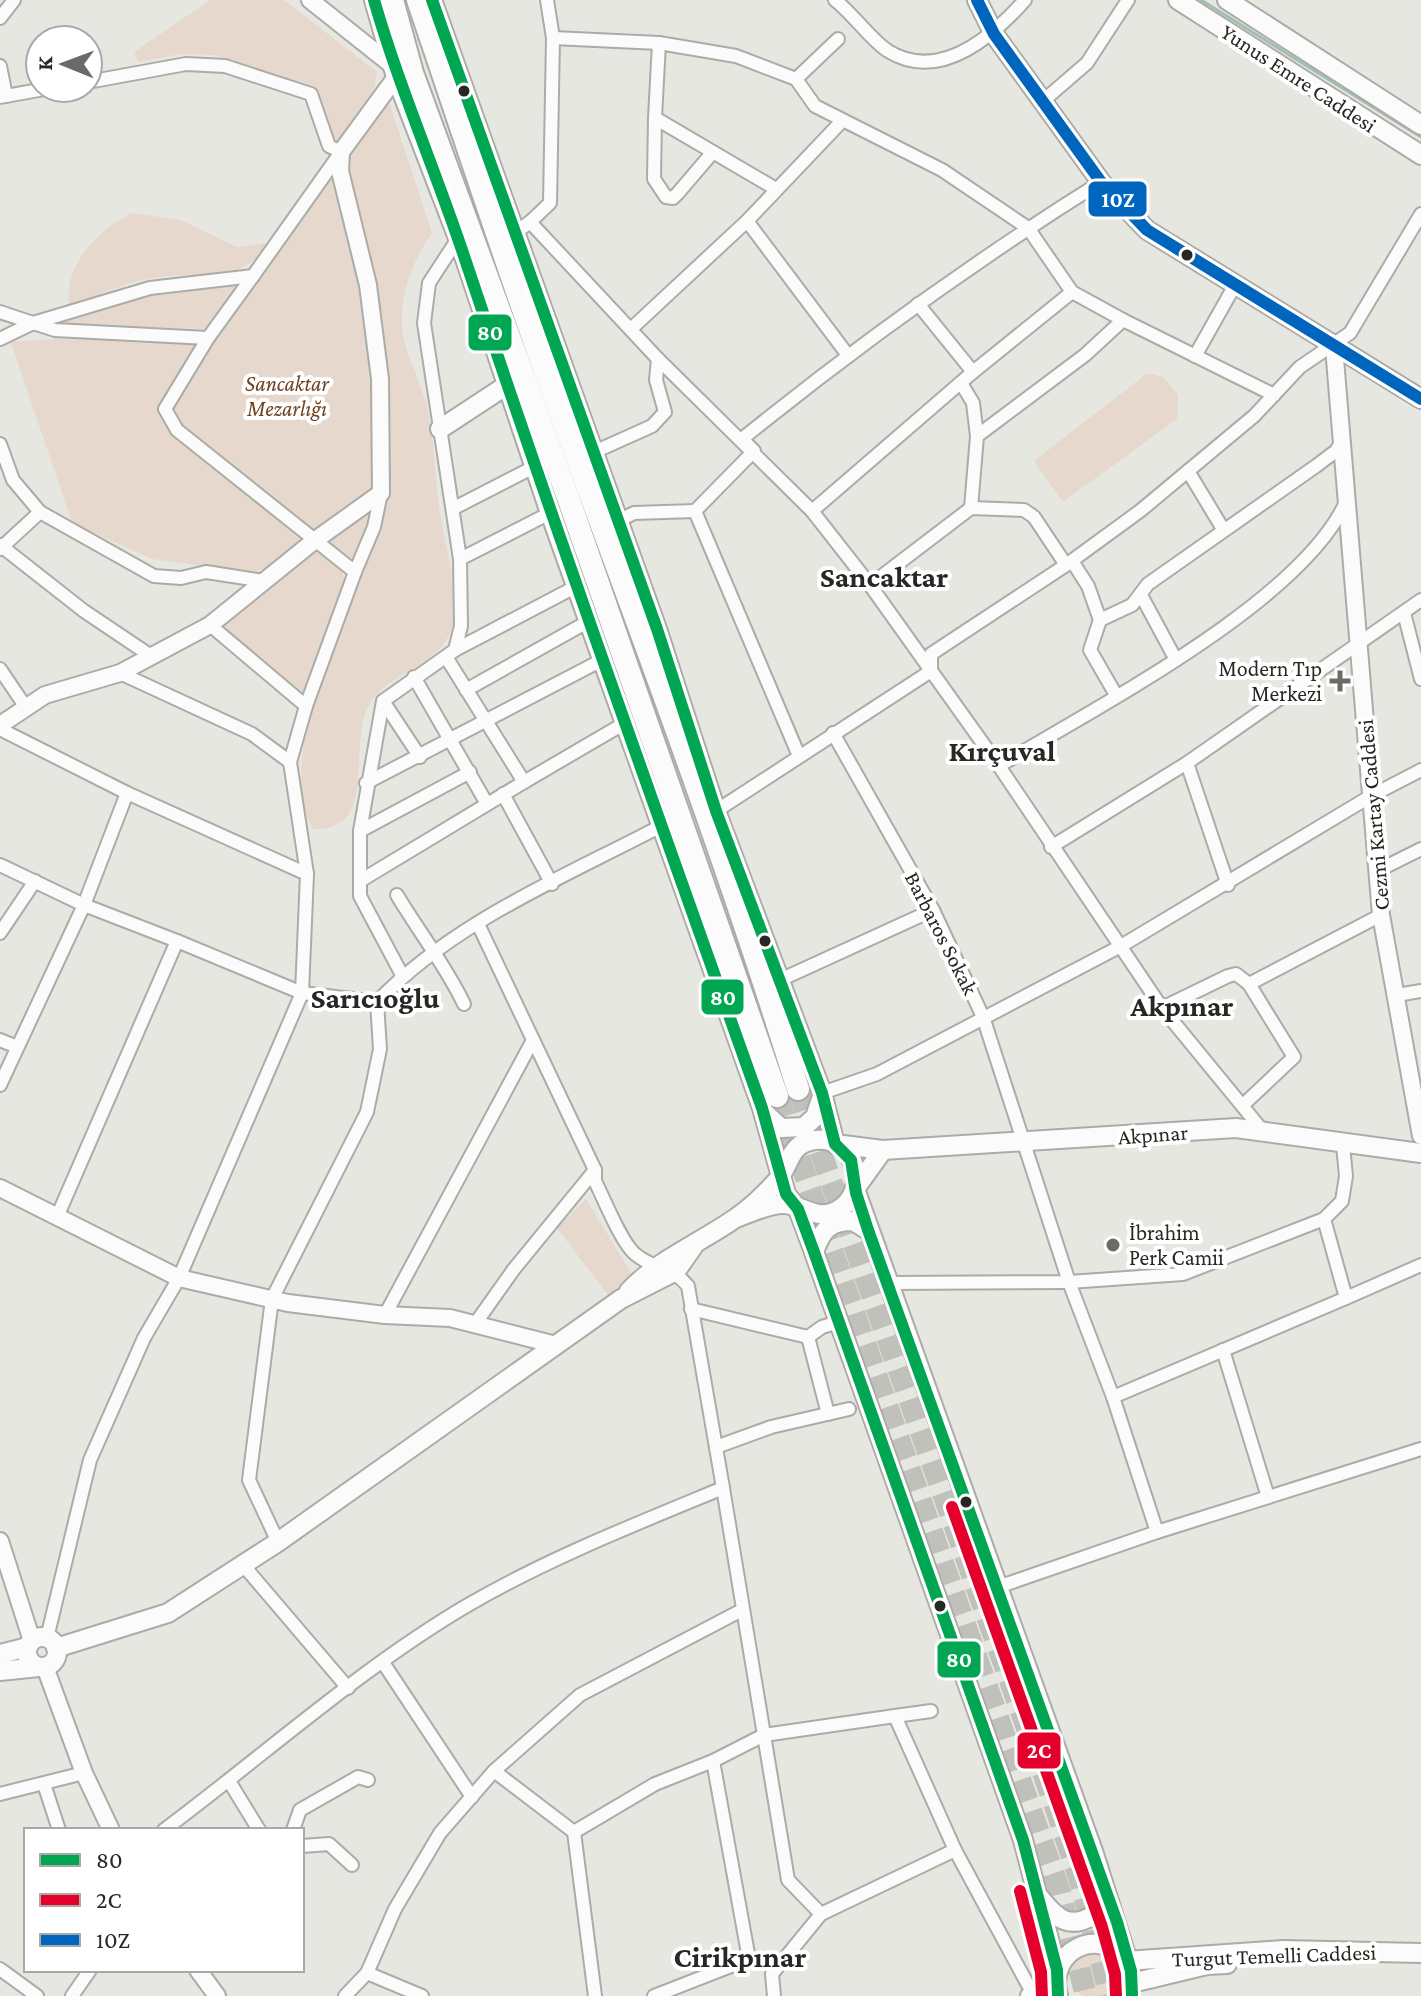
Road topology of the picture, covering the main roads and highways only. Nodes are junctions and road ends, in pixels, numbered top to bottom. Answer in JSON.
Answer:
{"nodes":[{"id":1,"x":374,"y":0,"type":"edge"},
{"id":2,"x":392,"y":0,"type":"edge"},
{"id":3,"x":418,"y":0,"type":"edge"},
{"id":4,"x":432,"y":0,"type":"edge"},
{"id":5,"x":977,"y":0,"type":"edge"},
{"id":6,"x":1178,"y":0,"type":"edge"},
{"id":7,"x":1227,"y":0,"type":"edge"},
{"id":8,"x":1421,"y":125,"type":"edge"},
{"id":9,"x":1421,"y":155,"type":"edge"},
{"id":10,"x":462,"y":231,"type":"junction"},
{"id":11,"x":516,"y":361,"type":"junction"},
{"id":12,"x":507,"y":385,"type":"junction"},
{"id":13,"x":1421,"y":399,"type":"edge"},
{"id":14,"x":519,"y":423,"type":"junction"},
{"id":15,"x":440,"y":429,"type":"road end"},
{"id":16,"x":798,"y":1089,"type":"tunnel mouth"},
{"id":17,"x":822,"y":1093,"type":"junction"},
{"id":18,"x":769,"y":1102,"type":"junction"},
{"id":19,"x":835,"y":1144,"type":"junction"},
{"id":20,"x":883,"y":1150,"type":"junction"},
{"id":21,"x":1421,"y":1153,"type":"edge"},
{"id":22,"x":782,"y":1175,"type":"junction"},
{"id":23,"x":855,"y":1189,"type":"junction"},
{"id":24,"x":798,"y":1209,"type":"junction"},
{"id":25,"x":736,"y":1218,"type":"junction"},
{"id":26,"x":868,"y":1230,"type":"junction"},
{"id":27,"x":693,"y":1247,"type":"junction"},
{"id":28,"x":814,"y":1252,"type":"junction"},
{"id":29,"x":621,"y":1299,"type":"junction"},
{"id":30,"x":41,"y":1644,"type":"junction"},
{"id":31,"x":0,"y":1654,"type":"edge"},
{"id":32,"x":42,"y":1667,"type":"junction"},
{"id":33,"x":0,"y":1671,"type":"edge"},
{"id":34,"x":1103,"y":1884,"type":"junction"},
{"id":35,"x":1038,"y":1896,"type":"junction"},
{"id":36,"x":1421,"y":1953,"type":"edge"},
{"id":37,"x":1126,"y":1961,"type":"junction"},
{"id":38,"x":1421,"y":1963,"type":"edge"},
{"id":39,"x":1056,"y":1972,"type":"junction"},
{"id":40,"x":1131,"y":1991,"type":"edge"},
{"id":41,"x":1032,"y":1995,"type":"edge"},
{"id":42,"x":1058,"y":1996,"type":"edge"}],
"edges":[{"from":1,"to":10,"type":"main road"},
{"from":2,"to":10,"type":"highway"},
{"from":3,"to":16,"type":"highway"},
{"from":4,"to":17,"type":"main road"},
{"from":5,"to":13,"type":"main road"},
{"from":6,"to":9,"type":"main road","name":"Yunus Emre Caddesi"},
{"from":7,"to":8,"type":"main road","name":"Yunus Emre Caddesi"},
{"from":10,"to":11,"type":"highway"},
{"from":10,"to":12,"type":"main road"},
{"from":11,"to":14,"type":"main road"},
{"from":11,"to":18,"type":"highway"},
{"from":12,"to":14,"type":"main road"},
{"from":12,"to":15,"type":"main road"},
{"from":14,"to":18,"type":"main road"},
{"from":17,"to":18,"type":"main road"},
{"from":17,"to":19,"type":"main road"},
{"from":18,"to":22,"type":"main road"},
{"from":19,"to":20,"type":"main road","name":"Akpınar"},
{"from":19,"to":22,"type":"main road"},
{"from":19,"to":23,"type":"main road"},
{"from":20,"to":21,"type":"main road","name":"Akpınar"},
{"from":20,"to":23,"type":"main road"},
{"from":22,"to":24,"type":"main road"},
{"from":22,"to":25,"type":"main road"},
{"from":23,"to":24,"type":"main road"},
{"from":23,"to":26,"type":"main road"},
{"from":24,"to":25,"type":"main road"},
{"from":24,"to":28,"type":"main road"},
{"from":25,"to":27,"type":"main road"},
{"from":26,"to":28,"type":"main road"},
{"from":26,"to":34,"type":"main road"},
{"from":27,"to":29,"type":"main road"},
{"from":27,"to":29,"type":"main road"},
{"from":28,"to":35,"type":"main road"},
{"from":29,"to":30,"type":"main road"},
{"from":30,"to":31,"type":"main road"},
{"from":30,"to":32,"type":"main road"},
{"from":30,"to":32,"type":"main road"},
{"from":32,"to":33,"type":"main road"},
{"from":34,"to":35,"type":"main road"},
{"from":34,"to":37,"type":"main road"},
{"from":35,"to":39,"type":"main road"},
{"from":36,"to":37,"type":"main road","name":"Turgut Temelli Caddesi"},
{"from":37,"to":39,"type":"main road"},
{"from":37,"to":40,"type":"main road"},
{"from":38,"to":40,"type":"main road","name":"Turgut Temelli Caddesi"},
{"from":39,"to":41,"type":"main road"},
{"from":39,"to":42,"type":"main road"}]}
